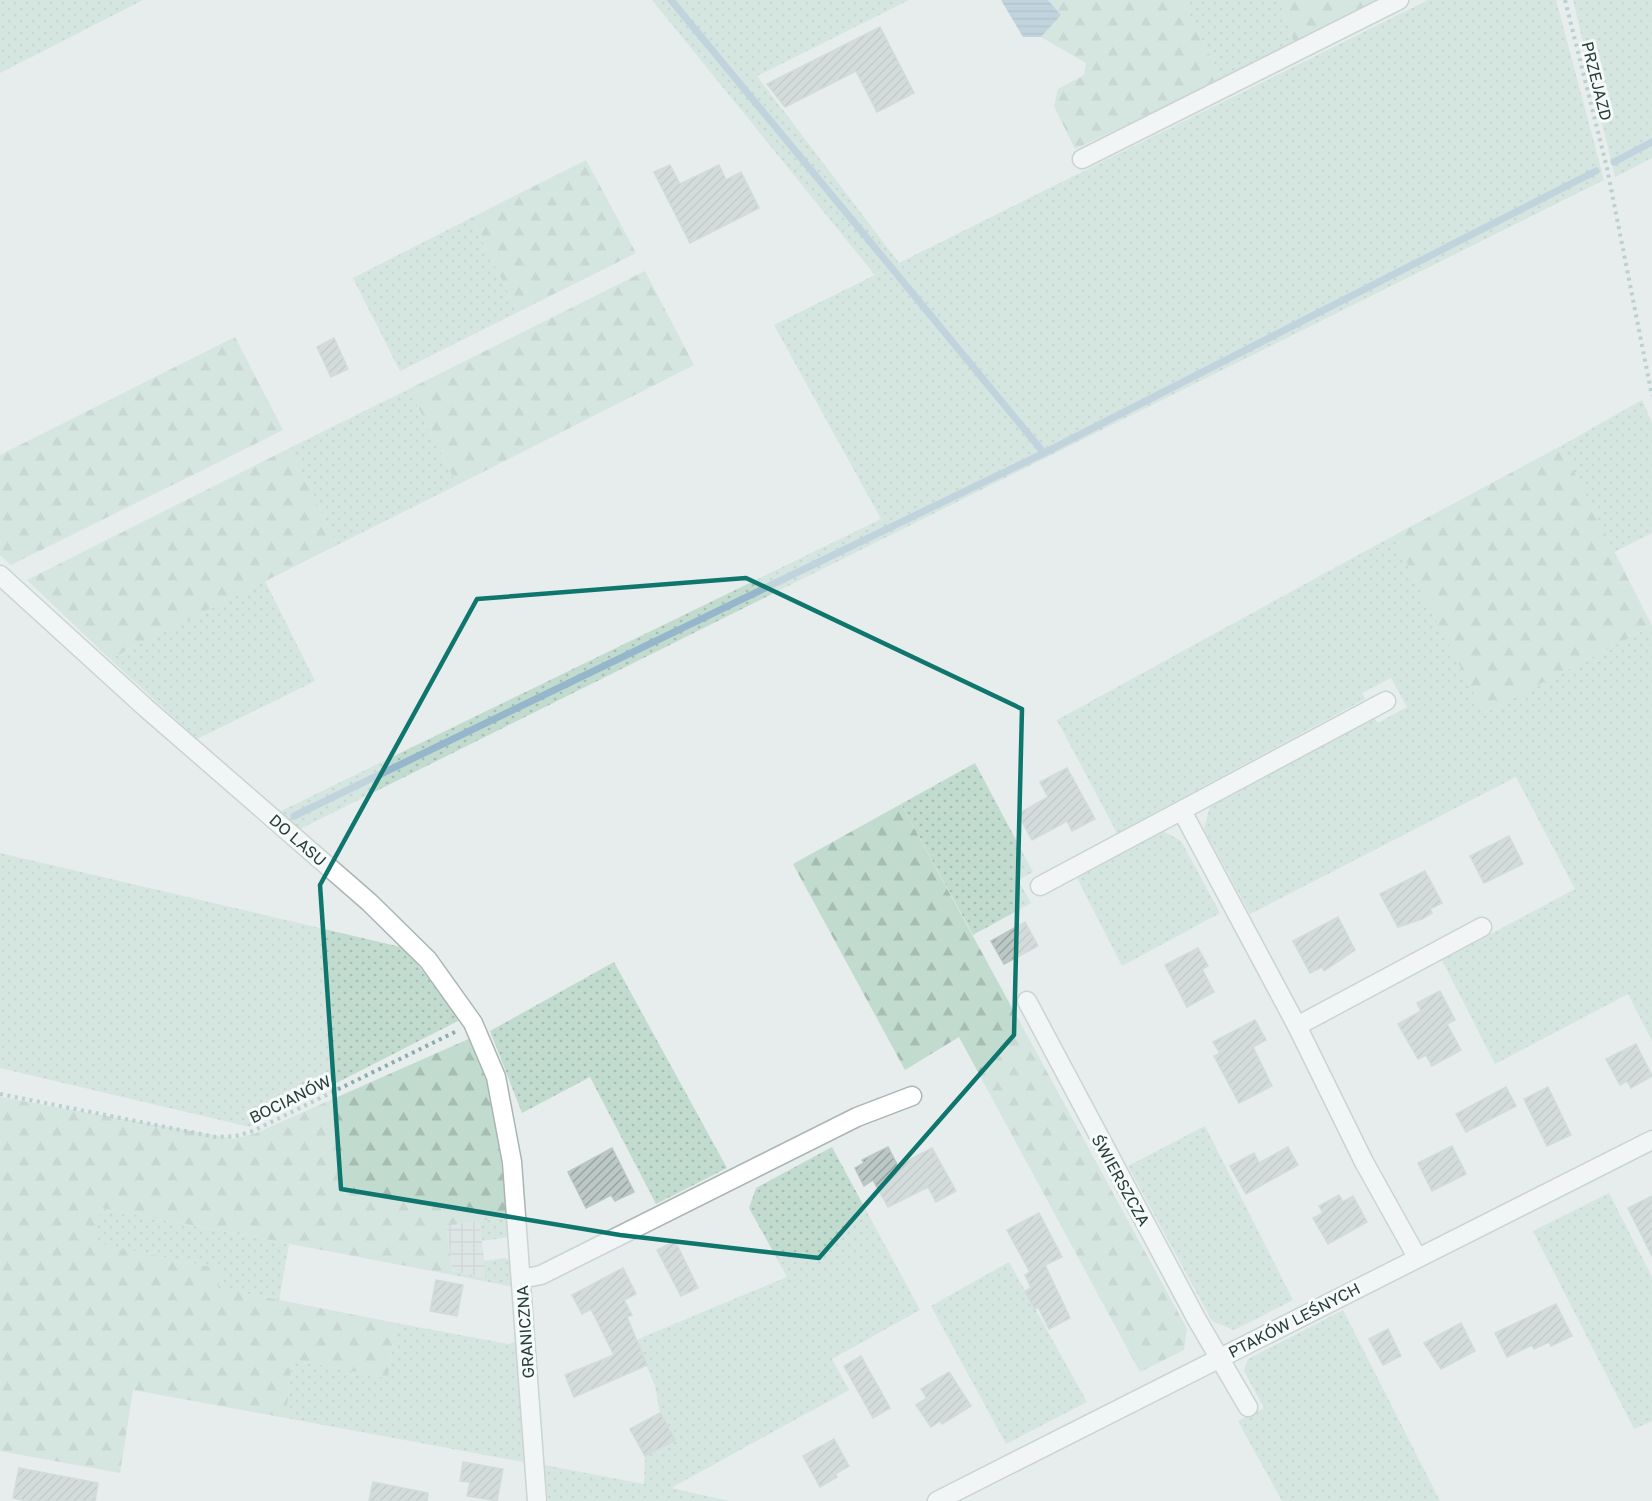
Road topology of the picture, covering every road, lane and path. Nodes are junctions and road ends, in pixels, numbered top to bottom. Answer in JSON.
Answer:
{"nodes":[{"id":1,"x":1399,"y":0,"type":"edge"},
{"id":2,"x":1565,"y":0,"type":"edge"},
{"id":3,"x":1082,"y":159,"type":"dead end"},
{"id":4,"x":1652,"y":396,"type":"edge"},
{"id":5,"x":0,"y":574,"type":"edge"},
{"id":6,"x":1386,"y":701,"type":"dead end"},
{"id":7,"x":1182,"y":811,"type":"junction"},
{"id":8,"x":1040,"y":886,"type":"dead end"},
{"id":9,"x":1482,"y":927,"type":"dead end"},
{"id":10,"x":1027,"y":1001,"type":"dead end"},
{"id":11,"x":473,"y":1023,"type":"junction"},
{"id":12,"x":1297,"y":1026,"type":"junction"},
{"id":13,"x":0,"y":1094,"type":"edge"},
{"id":14,"x":912,"y":1096,"type":"dead end"},
{"id":15,"x":1652,"y":1140,"type":"edge"},
{"id":16,"x":512,"y":1162,"type":"joint"},
{"id":17,"x":1417,"y":1257,"type":"junction"},
{"id":18,"x":521,"y":1279,"type":"junction"},
{"id":19,"x":1218,"y":1358,"type":"junction"},
{"id":20,"x":1248,"y":1407,"type":"dead end"},
{"id":21,"x":537,"y":1501,"type":"edge"},
{"id":22,"x":937,"y":1501,"type":"edge"}],
"edges":[{"from":1,"to":3,"type":"street"},
{"from":2,"to":4,"type":"path","name":"PRZEJAZD"},
{"from":5,"to":11,"type":"street","name":"DO LASU"},
{"from":6,"to":7,"type":"street"},
{"from":7,"to":8,"type":"street"},
{"from":7,"to":12,"type":"street"},
{"from":9,"to":12,"type":"street"},
{"from":10,"to":19,"type":"street","name":"ŚWIERSZCZA"},
{"from":11,"to":13,"type":"path","name":"BOCIANÓW"},
{"from":11,"to":16,"type":"street","name":"DO LASU"},
{"from":12,"to":17,"type":"street"},
{"from":14,"to":18,"type":"street"},
{"from":15,"to":17,"type":"street","name":"PTAKÓW LEŚNYCH"},
{"from":16,"to":18,"type":"street","name":"GRANICZNA"},
{"from":17,"to":19,"type":"street","name":"PTAKÓW LEŚNYCH"},
{"from":18,"to":21,"type":"street","name":"GRANICZNA"},
{"from":19,"to":20,"type":"street","name":"ŚWIERSZCZA"},
{"from":19,"to":22,"type":"street","name":"PTAKÓW LEŚNYCH"}]}
